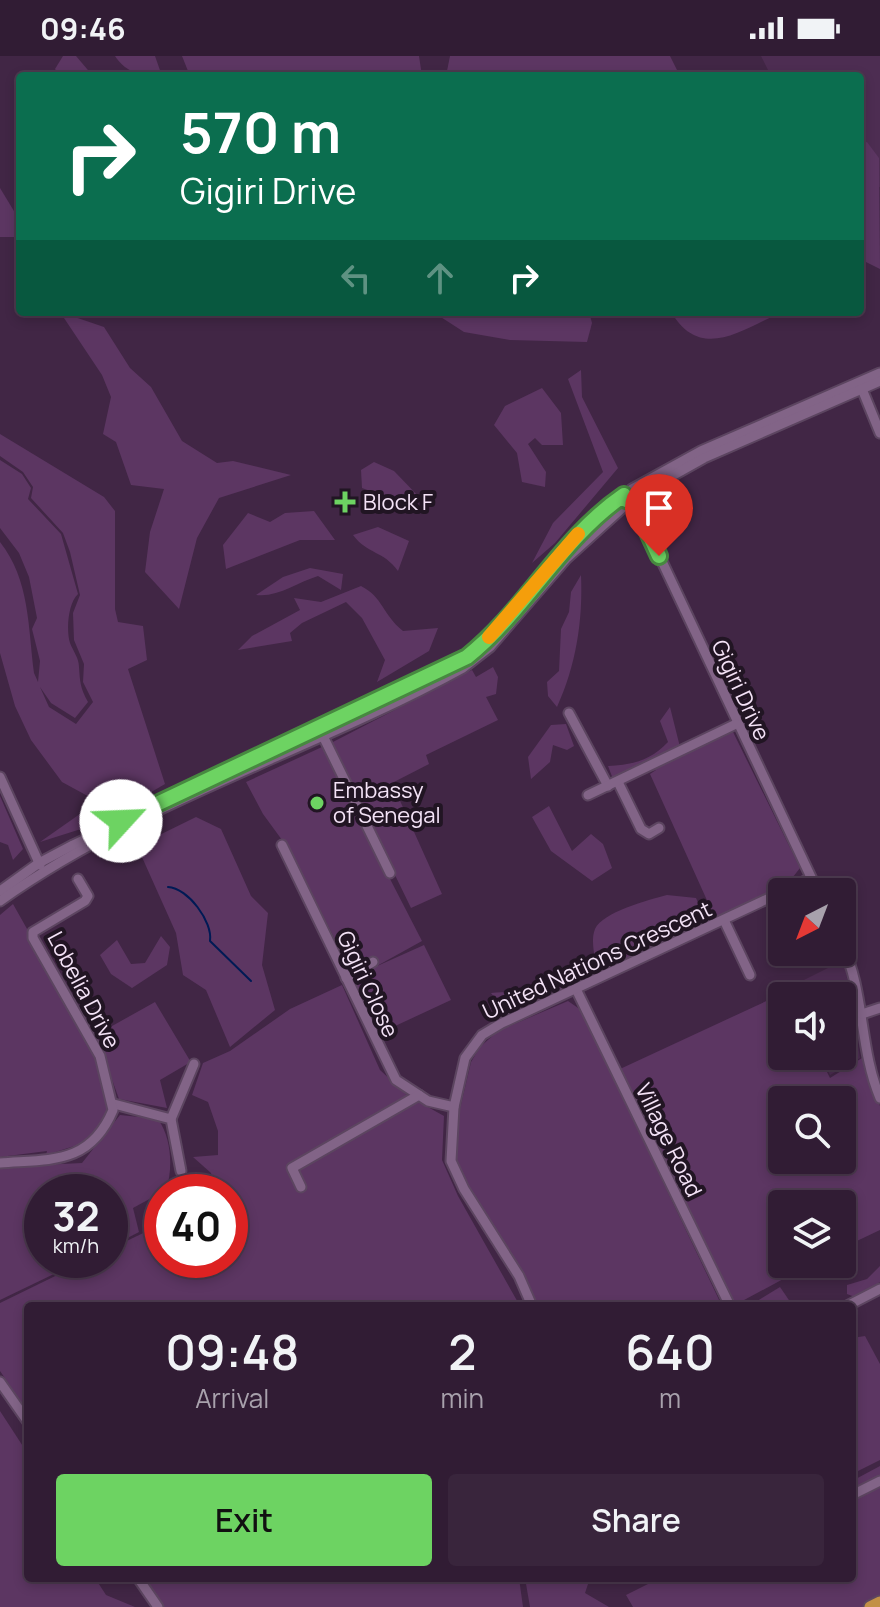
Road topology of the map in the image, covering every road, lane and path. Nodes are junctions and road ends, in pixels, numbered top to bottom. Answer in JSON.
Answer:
{"nodes":[{"id":1,"x":880,"y":373,"type":"edge"},
{"id":2,"x":880,"y":381,"type":"edge"},
{"id":3,"x":862,"y":389,"type":"junction"},
{"id":4,"x":880,"y":433,"type":"edge"},
{"id":5,"x":632,"y":496,"type":"junction"},
{"id":6,"x":569,"y":713,"type":"dead end"},
{"id":7,"x":736,"y":724,"type":"junction"},
{"id":8,"x":323,"y":736,"type":"junction"},
{"id":9,"x":263,"y":760,"type":"junction"},
{"id":10,"x":0,"y":777,"type":"edge"},
{"id":11,"x":613,"y":784,"type":"junction"},
{"id":12,"x":588,"y":795,"type":"dead end"},
{"id":13,"x":659,"y":828,"type":"dead end"},
{"id":14,"x":282,"y":845,"type":"dead end"},
{"id":15,"x":41,"y":866,"type":"junction"},
{"id":16,"x":390,"y":873,"type":"dead end"},
{"id":17,"x":811,"y":878,"type":"edge"},
{"id":18,"x":78,"y":879,"type":"dead end"},
{"id":19,"x":0,"y":891,"type":"edge"},
{"id":20,"x":768,"y":899,"type":"edge"},
{"id":21,"x":0,"y":901,"type":"edge"},
{"id":22,"x":724,"y":920,"type":"junction"},
{"id":23,"x":373,"y":962,"type":"dead end"},
{"id":24,"x":853,"y":966,"type":"edge"},
{"id":25,"x":750,"y":975,"type":"dead end"},
{"id":26,"x":346,"y":978,"type":"junction"},
{"id":27,"x":576,"y":989,"type":"junction"},
{"id":28,"x":880,"y":1008,"type":"edge"},
{"id":29,"x":862,"y":1014,"type":"junction"},
{"id":30,"x":194,"y":1064,"type":"dead end"},
{"id":31,"x":419,"y":1095,"type":"junction"},
{"id":32,"x":880,"y":1098,"type":"edge"},
{"id":33,"x":114,"y":1104,"type":"junction"},
{"id":34,"x":454,"y":1107,"type":"junction"},
{"id":35,"x":171,"y":1119,"type":"junction"},
{"id":36,"x":0,"y":1163,"type":"edge"},
{"id":37,"x":181,"y":1171,"type":"dead end"},
{"id":38,"x":301,"y":1187,"type":"dead end"},
{"id":39,"x":880,"y":1289,"type":"edge"},
{"id":40,"x":530,"y":1302,"type":"edge"},
{"id":41,"x":728,"y":1302,"type":"edge"},
{"id":42,"x":855,"y":1302,"type":"edge"},
{"id":43,"x":0,"y":1382,"type":"edge"},
{"id":44,"x":24,"y":1416,"type":"edge"},
{"id":45,"x":880,"y":1481,"type":"edge"},
{"id":46,"x":856,"y":1493,"type":"edge"},
{"id":47,"x":141,"y":1582,"type":"edge"},
{"id":48,"x":880,"y":1602,"type":"edge"},
{"id":49,"x":158,"y":1607,"type":"edge"},
{"id":50,"x":870,"y":1607,"type":"edge"}],
"edges":[{"from":1,"to":5,"type":"street"},
{"from":2,"to":3,"type":"street"},
{"from":3,"to":4,"type":"street"},
{"from":3,"to":5,"type":"street"},
{"from":5,"to":7,"type":"street","name":"Gigiri Drive"},
{"from":5,"to":8,"type":"street"},
{"from":5,"to":9,"type":"street"},
{"from":6,"to":11,"type":"street"},
{"from":7,"to":11,"type":"street"},
{"from":7,"to":17,"type":"street","name":"Gigiri Drive"},
{"from":8,"to":9,"type":"street"},
{"from":8,"to":16,"type":"street"},
{"from":9,"to":15,"type":"street"},
{"from":10,"to":15,"type":"street"},
{"from":11,"to":12,"type":"street"},
{"from":11,"to":13,"type":"street"},
{"from":14,"to":26,"type":"street","name":"Gigiri Close"},
{"from":15,"to":19,"type":"street"},
{"from":15,"to":21,"type":"street"},
{"from":18,"to":33,"type":"street","name":"Lobelia Drive"},
{"from":20,"to":22,"type":"street","name":"United Nations Crescent"},
{"from":22,"to":25,"type":"street"},
{"from":22,"to":27,"type":"street","name":"United Nations Crescent"},
{"from":23,"to":26,"type":"street"},
{"from":24,"to":29,"type":"street"},
{"from":26,"to":31,"type":"street","name":"Gigiri Close"},
{"from":27,"to":34,"type":"street","name":"United Nations Crescent"},
{"from":27,"to":41,"type":"street","name":"Village Road"},
{"from":28,"to":29,"type":"street"},
{"from":29,"to":32,"type":"street"},
{"from":30,"to":35,"type":"street"},
{"from":31,"to":34,"type":"street","name":"Gigiri Close"},
{"from":31,"to":38,"type":"street"},
{"from":33,"to":35,"type":"street"},
{"from":33,"to":36,"type":"street"},
{"from":34,"to":40,"type":"street","name":"United Nations Crescent"},
{"from":35,"to":37,"type":"street"},
{"from":39,"to":42,"type":"street"},
{"from":43,"to":44,"type":"street"},
{"from":45,"to":46,"type":"street"},
{"from":47,"to":49,"type":"street"},
{"from":48,"to":50,"type":"main road"}]}
